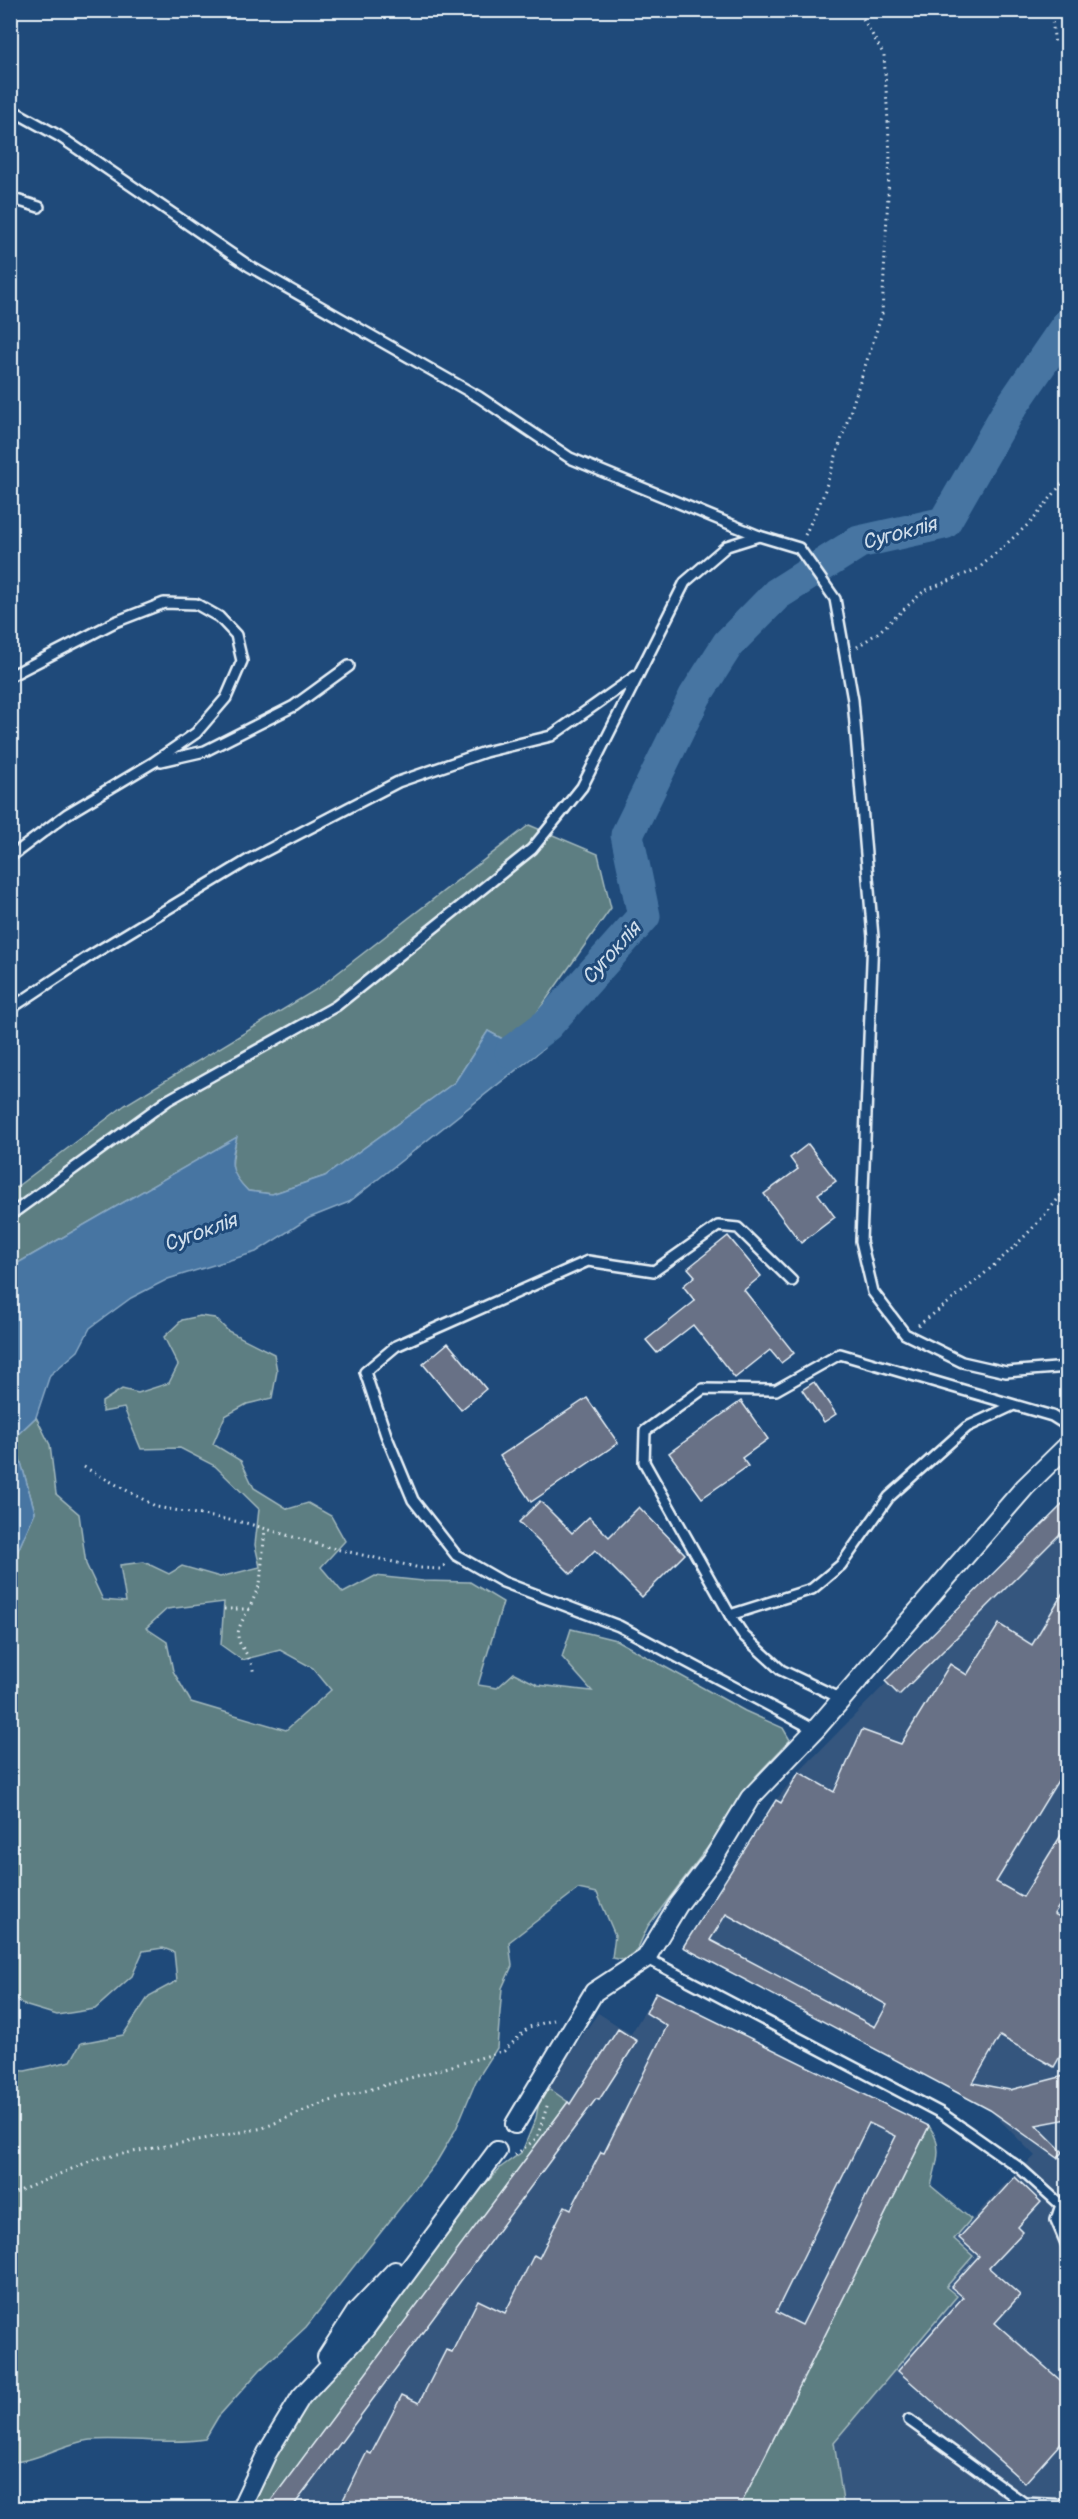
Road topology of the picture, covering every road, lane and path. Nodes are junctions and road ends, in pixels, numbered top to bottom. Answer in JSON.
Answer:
{"nodes":[{"id":1,"x":858,"y":10,"type":"edge"},
{"id":2,"x":1051,"y":10,"type":"edge"},
{"id":3,"x":1055,"y":45,"type":"dead end"},
{"id":4,"x":10,"y":109,"type":"edge"},
{"id":5,"x":10,"y":198,"type":"edge"},
{"id":6,"x":39,"y":207,"type":"dead end"},
{"id":7,"x":1068,"y":476,"type":"edge"},
{"id":8,"x":759,"y":536,"type":"junction"},
{"id":9,"x":802,"y":551,"type":"junction"},
{"id":10,"x":845,"y":655,"type":"junction"},
{"id":11,"x":350,"y":666,"type":"dead end"},
{"id":12,"x":638,"y":675,"type":"junction"},
{"id":13,"x":10,"y":676,"type":"edge"},
{"id":14,"x":154,"y":762,"type":"junction"},
{"id":15,"x":10,"y":857,"type":"edge"},
{"id":16,"x":10,"y":1009,"type":"edge"},
{"id":17,"x":1068,"y":1186,"type":"edge"},
{"id":18,"x":10,"y":1215,"type":"edge"},
{"id":19,"x":792,"y":1281,"type":"dead end"},
{"id":20,"x":905,"y":1334,"type":"junction"},
{"id":21,"x":1068,"y":1367,"type":"edge"},
{"id":22,"x":1014,"y":1405,"type":"junction"},
{"id":23,"x":1068,"y":1426,"type":"edge"},
{"id":24,"x":1068,"y":1445,"type":"edge"},
{"id":25,"x":84,"y":1467,"type":"dead end"},
{"id":26,"x":265,"y":1529,"type":"junction"},
{"id":27,"x":456,"y":1555,"type":"junction"},
{"id":28,"x":224,"y":1609,"type":"dead end"},
{"id":29,"x":249,"y":1609,"type":"junction"},
{"id":30,"x":730,"y":1615,"type":"junction"},
{"id":31,"x":254,"y":1675,"type":"dead end"},
{"id":32,"x":842,"y":1699,"type":"junction"},
{"id":33,"x":815,"y":1730,"type":"junction"},
{"id":34,"x":646,"y":1958,"type":"junction"},
{"id":35,"x":561,"y":2016,"type":"dead end"},
{"id":36,"x":515,"y":2124,"type":"dead end"},
{"id":37,"x":497,"y":2151,"type":"dead end"},
{"id":38,"x":10,"y":2195,"type":"edge"},
{"id":39,"x":1068,"y":2248,"type":"edge"},
{"id":40,"x":909,"y":2420,"type":"dead end"},
{"id":41,"x":1068,"y":2505,"type":"edge"},
{"id":42,"x":1023,"y":2506,"type":"edge"},
{"id":43,"x":242,"y":2508,"type":"edge"}],
"edges":[{"from":1,"to":9,"type":"path"},
{"from":2,"to":3,"type":"path"},
{"from":4,"to":8,"type":"lane"},
{"from":5,"to":6,"type":"lane"},
{"from":7,"to":10,"type":"path"},
{"from":8,"to":9,"type":"lane"},
{"from":8,"to":12,"type":"lane"},
{"from":9,"to":10,"type":"lane"},
{"from":10,"to":20,"type":"lane"},
{"from":11,"to":14,"type":"lane"},
{"from":12,"to":16,"type":"lane"},
{"from":12,"to":18,"type":"lane"},
{"from":13,"to":14,"type":"lane"},
{"from":14,"to":15,"type":"lane"},
{"from":17,"to":20,"type":"path"},
{"from":19,"to":27,"type":"lane"},
{"from":20,"to":21,"type":"lane"},
{"from":22,"to":23,"type":"lane"},
{"from":22,"to":30,"type":"lane"},
{"from":22,"to":30,"type":"lane"},
{"from":24,"to":32,"type":"street"},
{"from":25,"to":26,"type":"path"},
{"from":26,"to":27,"type":"path"},
{"from":26,"to":29,"type":"path"},
{"from":27,"to":33,"type":"lane"},
{"from":28,"to":29,"type":"path"},
{"from":29,"to":31,"type":"path"},
{"from":30,"to":32,"type":"lane"},
{"from":32,"to":33,"type":"street"},
{"from":33,"to":34,"type":"street"},
{"from":34,"to":36,"type":"street"},
{"from":34,"to":39,"type":"lane"},
{"from":35,"to":38,"type":"path"},
{"from":37,"to":43,"type":"street"},
{"from":40,"to":42,"type":"lane"},
{"from":41,"to":42,"type":"lane"}]}
